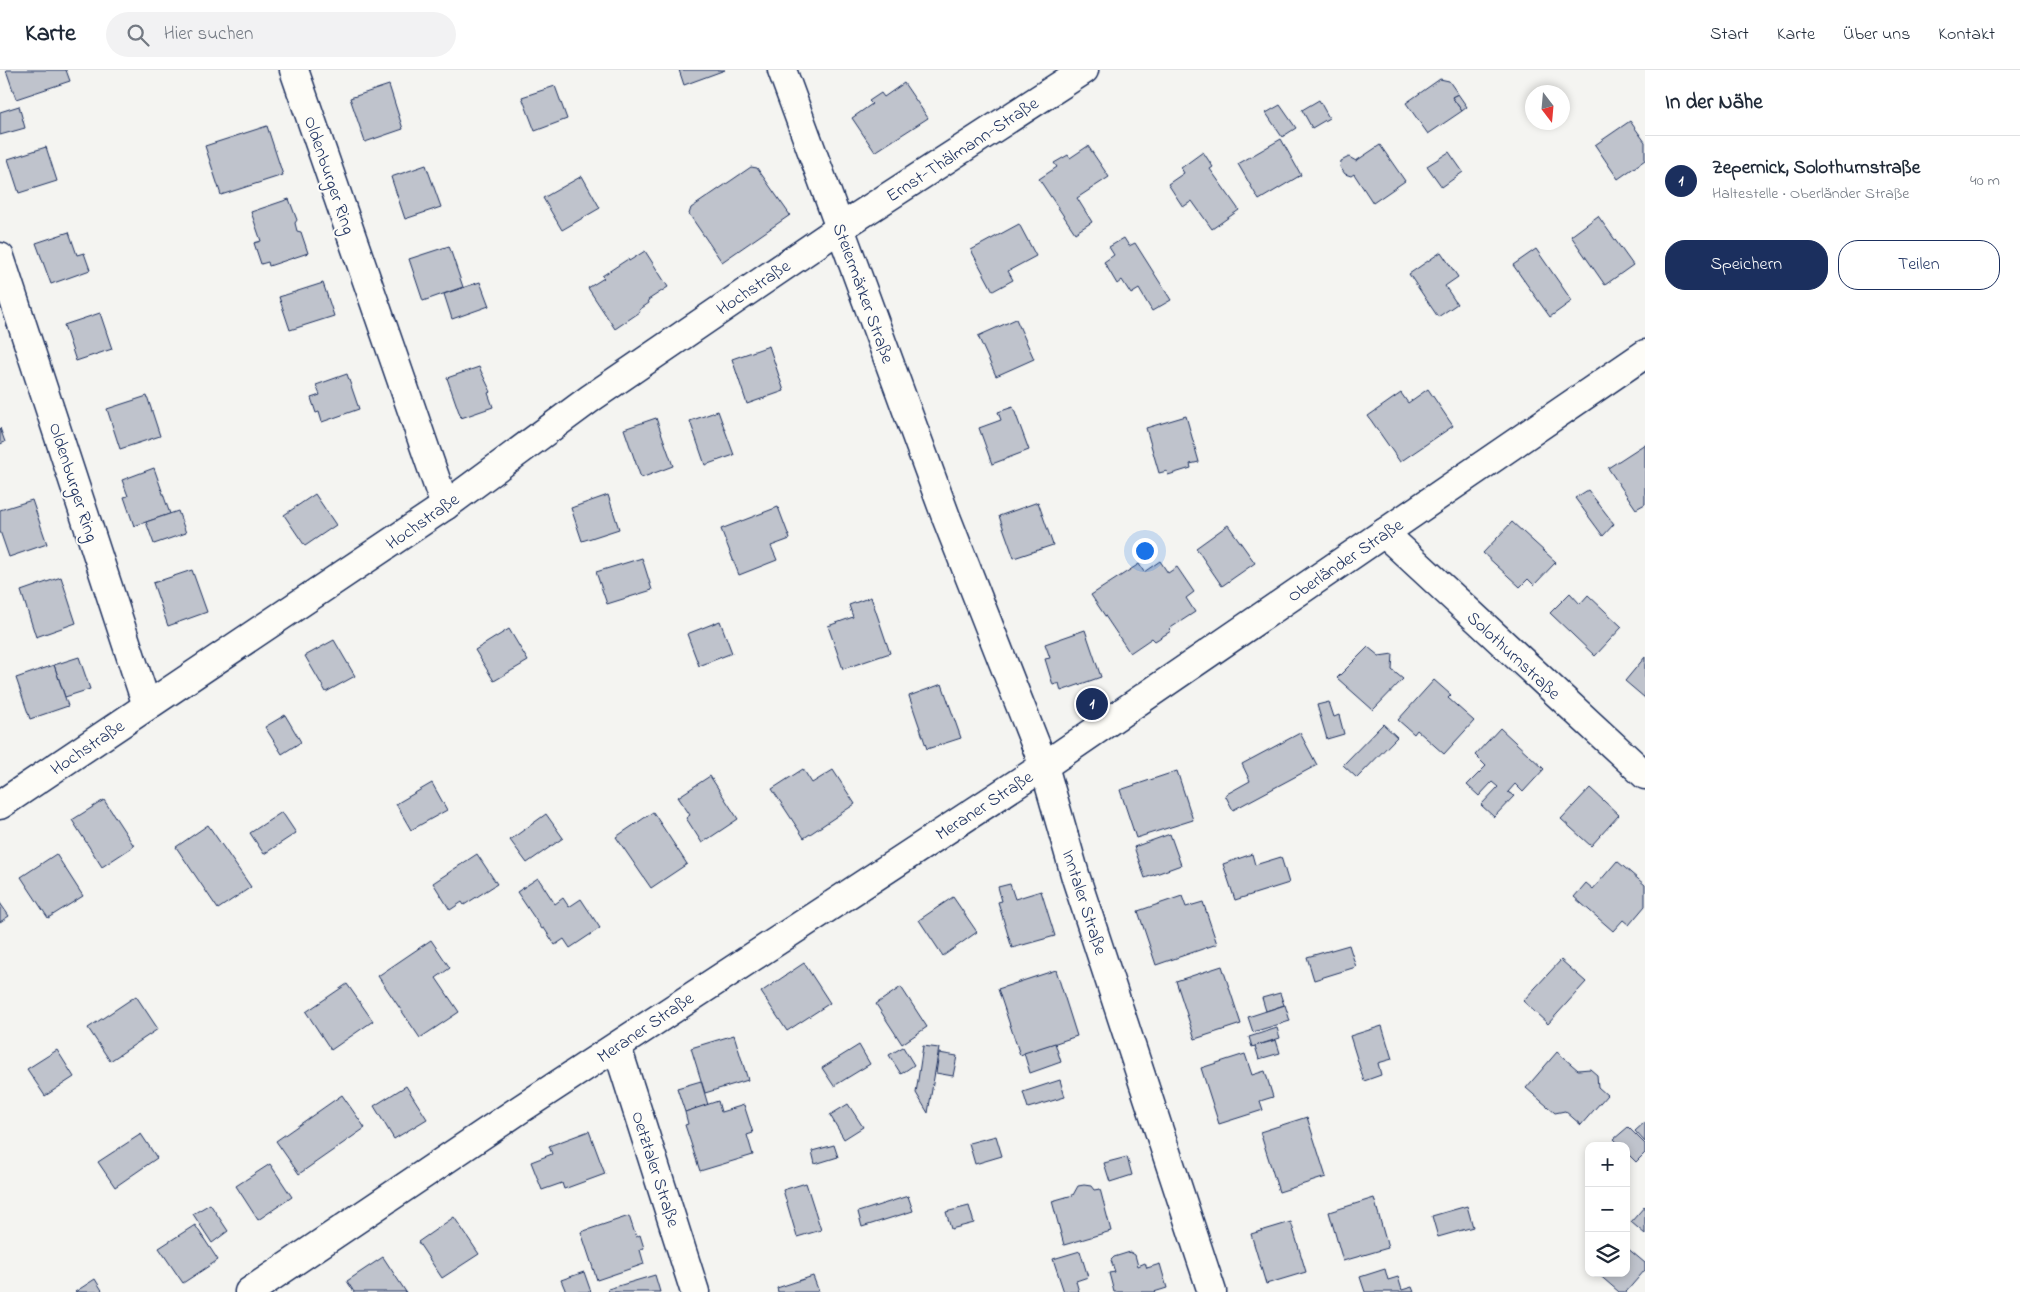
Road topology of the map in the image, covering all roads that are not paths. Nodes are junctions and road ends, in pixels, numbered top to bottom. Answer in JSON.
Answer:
{"nodes":[{"id":1,"x":294,"y":70,"type":"edge"},
{"id":2,"x":782,"y":70,"type":"edge"},
{"id":3,"x":1084,"y":70,"type":"edge"},
{"id":4,"x":840,"y":228,"type":"junction"},
{"id":5,"x":0,"y":257,"type":"edge"},
{"id":6,"x":1645,"y":354,"type":"edge"},
{"id":7,"x":445,"y":506,"type":"junction"},
{"id":8,"x":946,"y":517,"type":"joint"},
{"id":9,"x":1384,"y":533,"type":"junction"},
{"id":10,"x":147,"y":706,"type":"junction"},
{"id":11,"x":1044,"y":766,"type":"junction"},
{"id":12,"x":1645,"y":775,"type":"edge"},
{"id":13,"x":0,"y":805,"type":"edge"},
{"id":14,"x":617,"y":1047,"type":"junction"},
{"id":15,"x":248,"y":1292,"type":"edge"},
{"id":16,"x":695,"y":1292,"type":"edge"},
{"id":17,"x":1212,"y":1292,"type":"edge"}],
"edges":[{"from":1,"to":7,"type":"street","name":"Oldenburger Ring"},
{"from":2,"to":4,"type":"street","name":"Steiermärker Straße"},
{"from":3,"to":4,"type":"street","name":"Ernst-Thälmann-Straße"},
{"from":4,"to":7,"type":"street","name":"Hochstraße"},
{"from":4,"to":8,"type":"street","name":"Steiermärker Straße"},
{"from":5,"to":10,"type":"street","name":"Oldenburger Ring"},
{"from":6,"to":9,"type":"street","name":"Oberländer Straße"},
{"from":7,"to":10,"type":"street","name":"Hochstraße"},
{"from":8,"to":11,"type":"street","name":"Inntaler Straße"},
{"from":9,"to":11,"type":"street","name":"Oberländer Straße"},
{"from":9,"to":12,"type":"street","name":"Solothurnstraße"},
{"from":10,"to":13,"type":"street","name":"Hochstraße"},
{"from":11,"to":14,"type":"street","name":"Meraner Straße"},
{"from":11,"to":17,"type":"street","name":"Inntaler Straße"},
{"from":14,"to":15,"type":"street","name":"Meraner Straße"},
{"from":14,"to":16,"type":"street","name":"Oetztaler Straße"}]}
